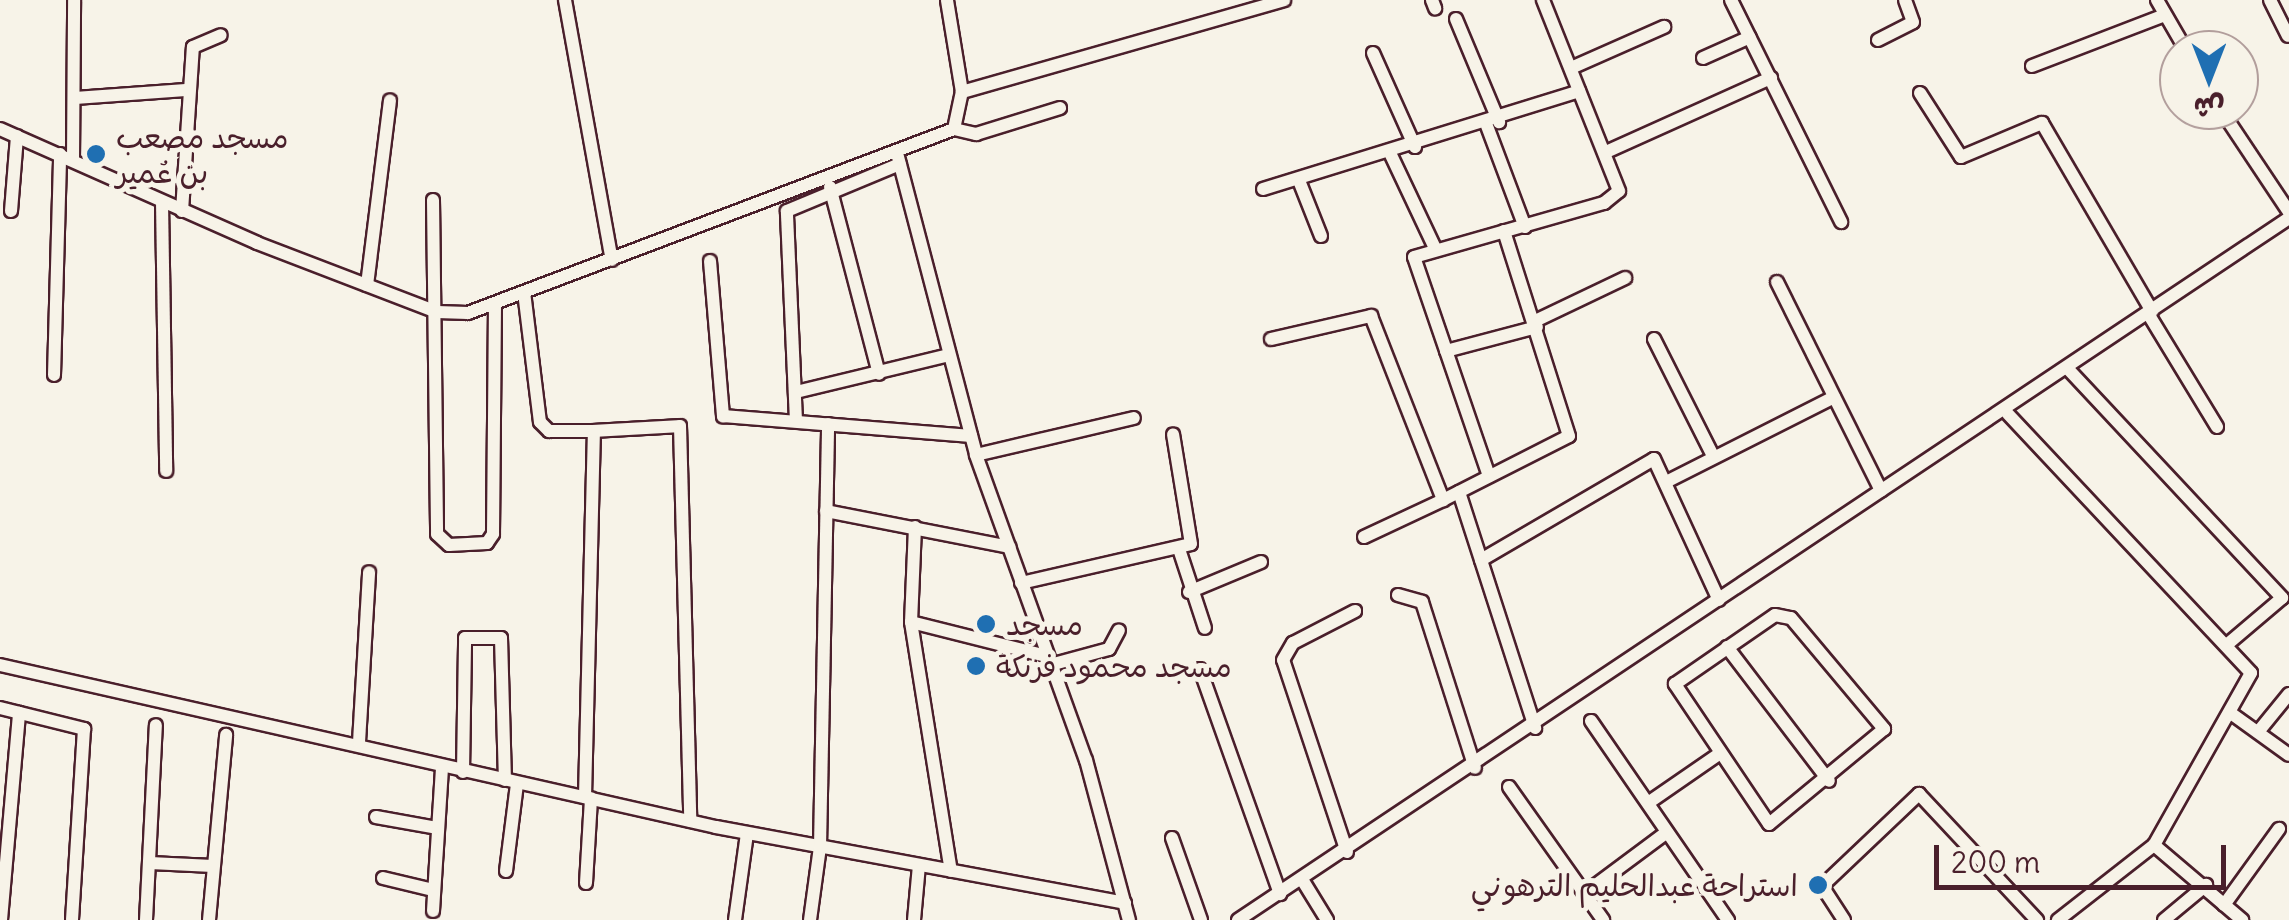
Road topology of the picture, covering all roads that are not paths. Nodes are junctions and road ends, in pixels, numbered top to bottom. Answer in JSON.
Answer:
{"nodes":[{"id":1,"x":74,"y":0,"type":"edge"},
{"id":2,"x":565,"y":0,"type":"edge"},
{"id":3,"x":948,"y":0,"type":"edge"},
{"id":4,"x":1284,"y":0,"type":"edge"},
{"id":5,"x":1543,"y":0,"type":"edge"},
{"id":6,"x":1731,"y":0,"type":"edge"},
{"id":7,"x":1905,"y":0,"type":"edge"},
{"id":8,"x":2157,"y":0,"type":"edge"},
{"id":9,"x":2270,"y":0,"type":"edge"},
{"id":10,"x":1244,"y":4,"type":"edge"},
{"id":11,"x":2166,"y":16,"type":"junction"},
{"id":12,"x":1456,"y":19,"type":"dead end"},
{"id":13,"x":1664,"y":27,"type":"dead end"},
{"id":14,"x":2174,"y":30,"type":"edge"},
{"id":15,"x":220,"y":35,"type":"dead end"},
{"id":16,"x":1750,"y":36,"type":"junction"},
{"id":17,"x":2288,"y":36,"type":"edge"},
{"id":18,"x":1878,"y":40,"type":"dead end"},
{"id":19,"x":1373,"y":52,"type":"dead end"},
{"id":20,"x":1703,"y":58,"type":"dead end"},
{"id":21,"x":2032,"y":66,"type":"dead end"},
{"id":22,"x":1572,"y":68,"type":"junction"},
{"id":23,"x":1771,"y":78,"type":"junction"},
{"id":24,"x":186,"y":90,"type":"junction"},
{"id":25,"x":1579,"y":90,"type":"junction"},
{"id":26,"x":962,"y":92,"type":"junction"},
{"id":27,"x":1920,"y":93,"type":"dead end"},
{"id":28,"x":75,"y":98,"type":"junction"},
{"id":29,"x":390,"y":100,"type":"dead end"},
{"id":30,"x":1060,"y":108,"type":"dead end"},
{"id":31,"x":1493,"y":124,"type":"junction"},
{"id":32,"x":0,"y":129,"type":"edge"},
{"id":33,"x":954,"y":129,"type":"junction"},
{"id":34,"x":2234,"y":130,"type":"edge"},
{"id":35,"x":17,"y":136,"type":"junction"},
{"id":36,"x":1415,"y":147,"type":"junction"},
{"id":37,"x":1606,"y":152,"type":"junction"},
{"id":38,"x":1390,"y":154,"type":"junction"},
{"id":39,"x":66,"y":157,"type":"junction"},
{"id":40,"x":899,"y":158,"type":"junction"},
{"id":41,"x":1300,"y":183,"type":"junction"},
{"id":42,"x":830,"y":187,"type":"junction"},
{"id":43,"x":1263,"y":189,"type":"dead end"},
{"id":44,"x":433,"y":200,"type":"dead end"},
{"id":45,"x":162,"y":202,"type":"junction"},
{"id":46,"x":11,"y":211,"type":"dead end"},
{"id":47,"x":182,"y":211,"type":"junction"},
{"id":48,"x":2289,"y":215,"type":"edge"},
{"id":49,"x":1840,"y":222,"type":"dead end"},
{"id":50,"x":1526,"y":227,"type":"junction"},
{"id":51,"x":1504,"y":232,"type":"junction"},
{"id":52,"x":1321,"y":236,"type":"dead end"},
{"id":53,"x":1434,"y":246,"type":"junction"},
{"id":54,"x":612,"y":260,"type":"junction"},
{"id":55,"x":710,"y":261,"type":"dead end"},
{"id":56,"x":1625,"y":278,"type":"dead end"},
{"id":57,"x":1777,"y":282,"type":"dead end"},
{"id":58,"x":367,"y":286,"type":"junction"},
{"id":59,"x":524,"y":292,"type":"junction"},
{"id":60,"x":495,"y":304,"type":"junction"},
{"id":61,"x":437,"y":312,"type":"junction"},
{"id":62,"x":2151,"y":313,"type":"junction"},
{"id":63,"x":1536,"y":324,"type":"junction"},
{"id":64,"x":1654,"y":338,"type":"dead end"},
{"id":65,"x":1270,"y":339,"type":"dead end"},
{"id":66,"x":1446,"y":351,"type":"junction"},
{"id":67,"x":949,"y":355,"type":"junction"},
{"id":68,"x":2069,"y":370,"type":"junction"},
{"id":69,"x":879,"y":374,"type":"junction"},
{"id":70,"x":54,"y":375,"type":"dead end"},
{"id":71,"x":796,"y":392,"type":"junction"},
{"id":72,"x":1834,"y":396,"type":"junction"},
{"id":73,"x":2008,"y":414,"type":"junction"},
{"id":74,"x":1134,"y":418,"type":"dead end"},
{"id":75,"x":796,"y":421,"type":"junction"},
{"id":76,"x":828,"y":424,"type":"junction"},
{"id":77,"x":2217,"y":427,"type":"dead end"},
{"id":78,"x":594,"y":431,"type":"junction"},
{"id":79,"x":1173,"y":434,"type":"dead end"},
{"id":80,"x":971,"y":436,"type":"junction"},
{"id":81,"x":976,"y":455,"type":"junction"},
{"id":82,"x":1713,"y":456,"type":"junction"},
{"id":83,"x":166,"y":471,"type":"dead end"},
{"id":84,"x":1489,"y":476,"type":"junction"},
{"id":85,"x":1668,"y":481,"type":"junction"},
{"id":86,"x":1881,"y":491,"type":"junction"},
{"id":87,"x":1459,"y":492,"type":"junction"},
{"id":88,"x":1442,"y":500,"type":"junction"},
{"id":89,"x":826,"y":511,"type":"junction"},
{"id":90,"x":914,"y":527,"type":"junction"},
{"id":91,"x":1364,"y":537,"type":"dead end"},
{"id":92,"x":1008,"y":547,"type":"junction"},
{"id":93,"x":1180,"y":549,"type":"junction"},
{"id":94,"x":1481,"y":560,"type":"junction"},
{"id":95,"x":1262,"y":562,"type":"dead end"},
{"id":96,"x":369,"y":572,"type":"dead end"},
{"id":97,"x":1021,"y":583,"type":"junction"},
{"id":98,"x":1189,"y":592,"type":"junction"},
{"id":99,"x":1398,"y":595,"type":"dead end"},
{"id":100,"x":1719,"y":600,"type":"junction"},
{"id":101,"x":1355,"y":611,"type":"dead end"},
{"id":102,"x":910,"y":622,"type":"junction"},
{"id":103,"x":1205,"y":628,"type":"dead end"},
{"id":104,"x":1119,"y":630,"type":"dead end"},
{"id":105,"x":2229,"y":644,"type":"junction"},
{"id":106,"x":1727,"y":647,"type":"junction"},
{"id":107,"x":1048,"y":660,"type":"junction"},
{"id":108,"x":0,"y":664,"type":"edge"},
{"id":109,"x":1200,"y":669,"type":"dead end"},
{"id":110,"x":2289,"y":694,"type":"edge"},
{"id":111,"x":0,"y":708,"type":"edge"},
{"id":112,"x":19,"y":713,"type":"junction"},
{"id":113,"x":2232,"y":714,"type":"junction"},
{"id":114,"x":1591,"y":721,"type":"dead end"},
{"id":115,"x":156,"y":725,"type":"dead end"},
{"id":116,"x":1535,"y":728,"type":"junction"},
{"id":117,"x":2258,"y":732,"type":"junction"},
{"id":118,"x":226,"y":735,"type":"dead end"},
{"id":119,"x":359,"y":742,"type":"junction"},
{"id":120,"x":1720,"y":754,"type":"junction"},
{"id":121,"x":2289,"y":755,"type":"edge"},
{"id":122,"x":442,"y":766,"type":"junction"},
{"id":123,"x":1475,"y":768,"type":"junction"},
{"id":124,"x":463,"y":772,"type":"junction"},
{"id":125,"x":1829,"y":781,"type":"junction"},
{"id":126,"x":6,"y":782,"type":"edge"},
{"id":127,"x":511,"y":782,"type":"junction"},
{"id":128,"x":1509,"y":788,"type":"dead end"},
{"id":129,"x":588,"y":797,"type":"junction"},
{"id":130,"x":1648,"y":803,"type":"junction"},
{"id":131,"x":376,"y":817,"type":"dead end"},
{"id":132,"x":690,"y":821,"type":"junction"},
{"id":133,"x":438,"y":828,"type":"junction"},
{"id":134,"x":2279,"y":829,"type":"dead end"},
{"id":135,"x":1667,"y":832,"type":"junction"},
{"id":136,"x":747,"y":834,"type":"junction"},
{"id":137,"x":1172,"y":838,"type":"dead end"},
{"id":138,"x":2154,"y":845,"type":"junction"},
{"id":139,"x":820,"y":847,"type":"junction"},
{"id":140,"x":1347,"y":852,"type":"junction"},
{"id":141,"x":3,"y":860,"type":"edge"},
{"id":142,"x":150,"y":863,"type":"junction"},
{"id":143,"x":919,"y":865,"type":"junction"},
{"id":144,"x":213,"y":866,"type":"junction"},
{"id":145,"x":506,"y":871,"type":"dead end"},
{"id":146,"x":950,"y":871,"type":"junction"},
{"id":147,"x":383,"y":878,"type":"dead end"},
{"id":148,"x":1303,"y":881,"type":"junction"},
{"id":149,"x":586,"y":883,"type":"dead end"},
{"id":150,"x":2206,"y":885,"type":"junction"},
{"id":151,"x":433,"y":890,"type":"junction"},
{"id":152,"x":1585,"y":893,"type":"junction"},
{"id":153,"x":1280,"y":894,"type":"junction"},
{"id":154,"x":1125,"y":903,"type":"junction"},
{"id":155,"x":2224,"y":905,"type":"junction"},
{"id":156,"x":432,"y":911,"type":"dead end"},
{"id":157,"x":1,"y":920,"type":"edge"},
{"id":158,"x":72,"y":920,"type":"edge"},
{"id":159,"x":146,"y":920,"type":"edge"},
{"id":160,"x":209,"y":920,"type":"edge"},
{"id":161,"x":734,"y":920,"type":"edge"},
{"id":162,"x":810,"y":920,"type":"edge"},
{"id":163,"x":914,"y":920,"type":"edge"},
{"id":164,"x":1129,"y":920,"type":"edge"},
{"id":165,"x":1201,"y":920,"type":"edge"},
{"id":166,"x":1238,"y":920,"type":"edge"},
{"id":167,"x":1328,"y":920,"type":"edge"},
{"id":168,"x":1604,"y":920,"type":"edge"},
{"id":169,"x":1728,"y":920,"type":"edge"},
{"id":170,"x":1844,"y":920,"type":"edge"},
{"id":171,"x":2037,"y":920,"type":"edge"},
{"id":172,"x":2058,"y":920,"type":"edge"},
{"id":173,"x":2164,"y":920,"type":"edge"},
{"id":174,"x":2242,"y":920,"type":"edge"}],
"edges":[{"from":1,"to":28,"type":"street"},
{"from":2,"to":54,"type":"street"},
{"from":3,"to":26,"type":"street"},
{"from":4,"to":10,"type":"street"},
{"from":5,"to":22,"type":"street"},
{"from":6,"to":16,"type":"street"},
{"from":7,"to":18,"type":"street"},
{"from":8,"to":11,"type":"street"},
{"from":9,"to":17,"type":"street"},
{"from":10,"to":26,"type":"street"},
{"from":11,"to":14,"type":"street"},
{"from":11,"to":21,"type":"street"},
{"from":12,"to":31,"type":"street"},
{"from":13,"to":22,"type":"street"},
{"from":15,"to":24,"type":"street"},
{"from":16,"to":20,"type":"street"},
{"from":16,"to":23,"type":"street"},
{"from":19,"to":36,"type":"street"},
{"from":22,"to":25,"type":"street"},
{"from":23,"to":37,"type":"street"},
{"from":23,"to":49,"type":"street"},
{"from":24,"to":28,"type":"street"},
{"from":24,"to":47,"type":"street"},
{"from":25,"to":31,"type":"street"},
{"from":25,"to":37,"type":"street"},
{"from":26,"to":33,"type":"street"},
{"from":27,"to":62,"type":"street"},
{"from":28,"to":39,"type":"street"},
{"from":29,"to":58,"type":"street"},
{"from":30,"to":33,"type":"street"},
{"from":31,"to":36,"type":"street"},
{"from":31,"to":50,"type":"street"},
{"from":32,"to":35,"type":"street"},
{"from":33,"to":40,"type":"street"},
{"from":34,"to":48,"type":"street"},
{"from":35,"to":39,"type":"street"},
{"from":35,"to":46,"type":"street"},
{"from":36,"to":38,"type":"street"},
{"from":37,"to":50,"type":"street"},
{"from":38,"to":41,"type":"street"},
{"from":38,"to":53,"type":"street"},
{"from":39,"to":45,"type":"street"},
{"from":39,"to":70,"type":"street"},
{"from":40,"to":42,"type":"street"},
{"from":40,"to":54,"type":"street"},
{"from":40,"to":67,"type":"street"},
{"from":41,"to":43,"type":"street"},
{"from":41,"to":52,"type":"street"},
{"from":42,"to":69,"type":"street"},
{"from":42,"to":71,"type":"street"},
{"from":44,"to":61,"type":"street"},
{"from":45,"to":47,"type":"street"},
{"from":45,"to":83,"type":"street"},
{"from":47,"to":58,"type":"street"},
{"from":48,"to":62,"type":"street"},
{"from":50,"to":51,"type":"street"},
{"from":51,"to":53,"type":"street"},
{"from":51,"to":63,"type":"street"},
{"from":53,"to":66,"type":"street"},
{"from":54,"to":59,"type":"street"},
{"from":55,"to":75,"type":"street"},
{"from":56,"to":63,"type":"street"},
{"from":57,"to":72,"type":"street"},
{"from":58,"to":61,"type":"street"},
{"from":59,"to":60,"type":"street"},
{"from":59,"to":78,"type":"street"},
{"from":60,"to":61,"type":"street"},
{"from":60,"to":61,"type":"street"},
{"from":62,"to":68,"type":"street"},
{"from":62,"to":77,"type":"street"},
{"from":63,"to":66,"type":"street"},
{"from":63,"to":84,"type":"street"},
{"from":64,"to":82,"type":"street"},
{"from":65,"to":88,"type":"street"},
{"from":66,"to":84,"type":"street"},
{"from":67,"to":69,"type":"street"},
{"from":67,"to":80,"type":"street"},
{"from":68,"to":73,"type":"street"},
{"from":68,"to":105,"type":"street"},
{"from":69,"to":71,"type":"street"},
{"from":71,"to":75,"type":"street"},
{"from":72,"to":82,"type":"street"},
{"from":72,"to":86,"type":"street"},
{"from":73,"to":86,"type":"street"},
{"from":73,"to":105,"type":"street"},
{"from":74,"to":81,"type":"street"},
{"from":75,"to":76,"type":"street"},
{"from":76,"to":80,"type":"street"},
{"from":76,"to":89,"type":"street"},
{"from":78,"to":129,"type":"street"},
{"from":78,"to":132,"type":"street"},
{"from":79,"to":93,"type":"street"},
{"from":80,"to":81,"type":"street"},
{"from":81,"to":92,"type":"street"},
{"from":82,"to":85,"type":"street"},
{"from":84,"to":87,"type":"street"},
{"from":85,"to":94,"type":"street"},
{"from":85,"to":100,"type":"street"},
{"from":86,"to":100,"type":"street"},
{"from":87,"to":88,"type":"street"},
{"from":87,"to":94,"type":"street"},
{"from":88,"to":91,"type":"street"},
{"from":89,"to":90,"type":"street"},
{"from":89,"to":139,"type":"street"},
{"from":90,"to":92,"type":"street"},
{"from":90,"to":102,"type":"street"},
{"from":92,"to":97,"type":"street"},
{"from":93,"to":97,"type":"street"},
{"from":93,"to":98,"type":"street"},
{"from":94,"to":116,"type":"street"},
{"from":95,"to":98,"type":"street"},
{"from":96,"to":119,"type":"street"},
{"from":97,"to":107,"type":"street"},
{"from":98,"to":103,"type":"street"},
{"from":99,"to":123,"type":"street"},
{"from":100,"to":116,"type":"street"},
{"from":101,"to":140,"type":"street"},
{"from":102,"to":107,"type":"street"},
{"from":102,"to":146,"type":"street"},
{"from":104,"to":107,"type":"street"},
{"from":105,"to":113,"type":"street"},
{"from":106,"to":120,"type":"street"},
{"from":106,"to":125,"type":"street"},
{"from":106,"to":125,"type":"street"},
{"from":107,"to":154,"type":"street"},
{"from":108,"to":119,"type":"street"},
{"from":109,"to":153,"type":"street"},
{"from":110,"to":117,"type":"street"},
{"from":111,"to":112,"type":"street"},
{"from":112,"to":126,"type":"street"},
{"from":112,"to":158,"type":"street"},
{"from":113,"to":117,"type":"street"},
{"from":113,"to":138,"type":"street"},
{"from":114,"to":130,"type":"street"},
{"from":115,"to":142,"type":"street"},
{"from":116,"to":123,"type":"street"},
{"from":117,"to":121,"type":"street"},
{"from":118,"to":144,"type":"street"},
{"from":119,"to":122,"type":"street"},
{"from":120,"to":125,"type":"street"},
{"from":120,"to":130,"type":"street"},
{"from":122,"to":124,"type":"street"},
{"from":122,"to":133,"type":"street"},
{"from":123,"to":140,"type":"street"},
{"from":124,"to":127,"type":"street"},
{"from":124,"to":127,"type":"street"},
{"from":126,"to":141,"type":"street"},
{"from":127,"to":129,"type":"street"},
{"from":127,"to":145,"type":"street"},
{"from":128,"to":152,"type":"street"},
{"from":129,"to":132,"type":"street"},
{"from":129,"to":149,"type":"street"},
{"from":130,"to":135,"type":"street"},
{"from":131,"to":133,"type":"street"},
{"from":132,"to":136,"type":"street"},
{"from":133,"to":151,"type":"street"},
{"from":134,"to":155,"type":"street"},
{"from":135,"to":152,"type":"street"},
{"from":135,"to":169,"type":"street"},
{"from":136,"to":139,"type":"street"},
{"from":136,"to":161,"type":"street"},
{"from":137,"to":165,"type":"street"},
{"from":138,"to":150,"type":"street"},
{"from":138,"to":172,"type":"street"},
{"from":139,"to":143,"type":"street"},
{"from":139,"to":162,"type":"street"},
{"from":140,"to":148,"type":"street"},
{"from":141,"to":157,"type":"street"},
{"from":142,"to":144,"type":"street"},
{"from":142,"to":159,"type":"street"},
{"from":143,"to":146,"type":"street"},
{"from":143,"to":163,"type":"street"},
{"from":144,"to":160,"type":"street"},
{"from":146,"to":154,"type":"street"},
{"from":147,"to":151,"type":"street"},
{"from":148,"to":153,"type":"street"},
{"from":148,"to":167,"type":"street"},
{"from":150,"to":155,"type":"street"},
{"from":150,"to":173,"type":"street"},
{"from":151,"to":156,"type":"street"},
{"from":152,"to":168,"type":"street"},
{"from":153,"to":166,"type":"street"},
{"from":154,"to":164,"type":"street"},
{"from":155,"to":174,"type":"street"},
{"from":170,"to":171,"type":"street"}]}
